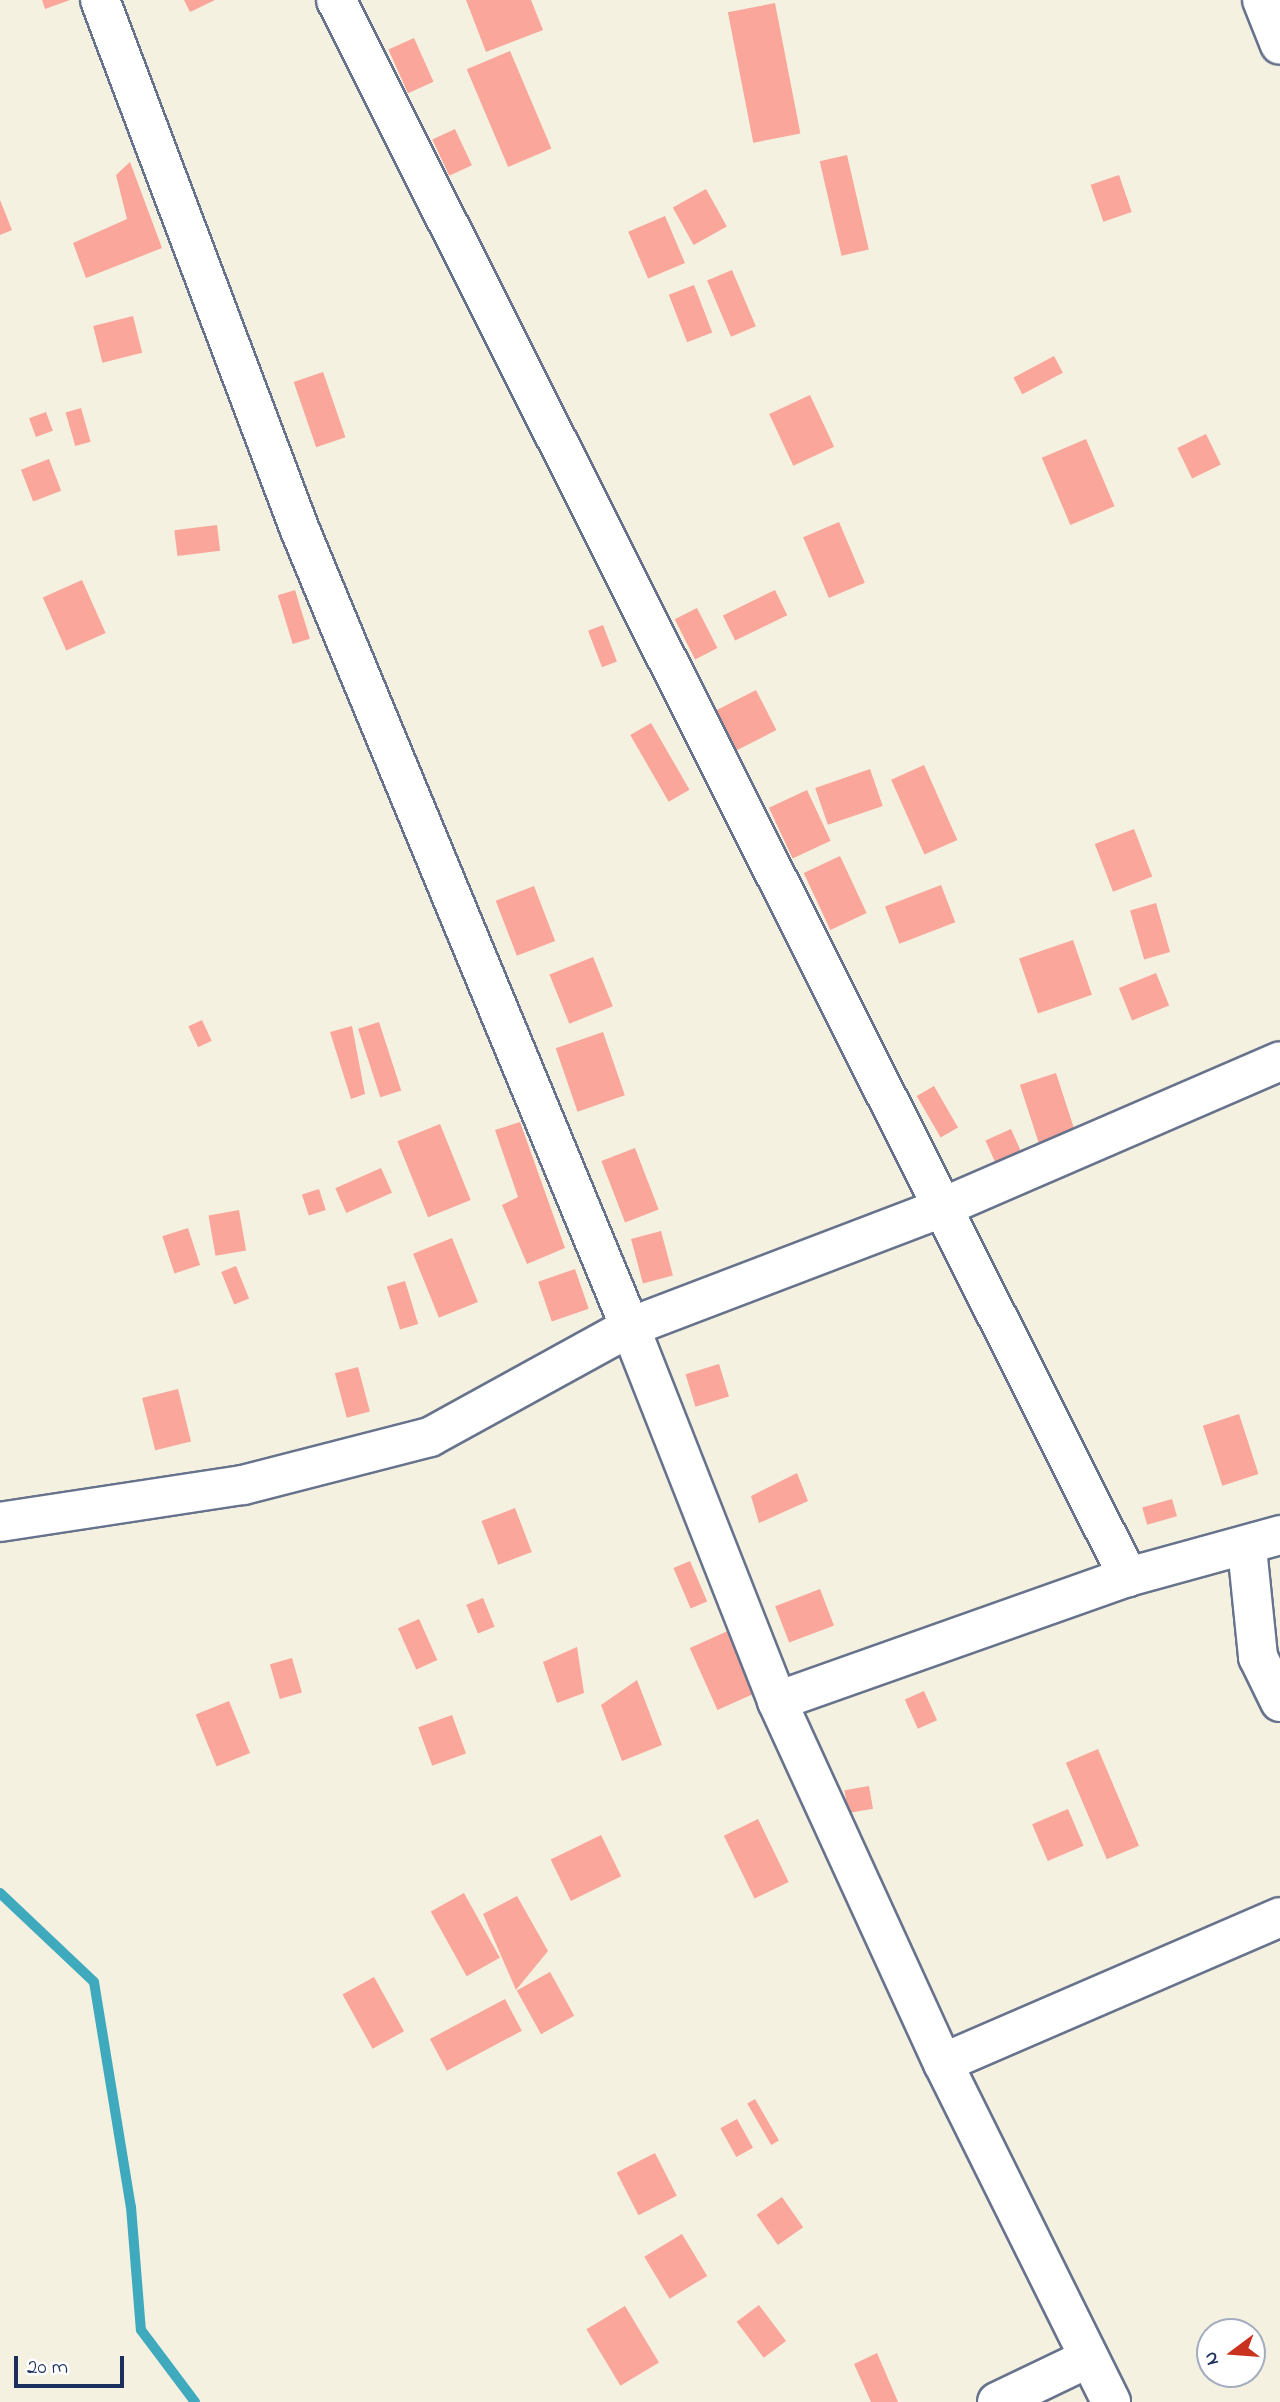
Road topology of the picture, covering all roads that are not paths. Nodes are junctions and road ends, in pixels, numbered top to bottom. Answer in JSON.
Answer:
{"nodes":[{"id":1,"x":100,"y":0,"type":"edge"},
{"id":2,"x":335,"y":0,"type":"edge"},
{"id":3,"x":1262,"y":0,"type":"edge"},
{"id":4,"x":1280,"y":45,"type":"edge"},
{"id":5,"x":1280,"y":1061,"type":"edge"},
{"id":6,"x":941,"y":1208,"type":"junction"},
{"id":7,"x":630,"y":1327,"type":"junction"},
{"id":8,"x":0,"y":1522,"type":"edge"},
{"id":9,"x":1263,"y":1542,"type":"edge"},
{"id":10,"x":1128,"y":1577,"type":"junction"},
{"id":11,"x":777,"y":1701,"type":"junction"},
{"id":12,"x":1280,"y":1702,"type":"edge"},
{"id":13,"x":1280,"y":1917,"type":"edge"},
{"id":14,"x":943,"y":2063,"type":"junction"},
{"id":15,"x":1089,"y":2358,"type":"junction"},
{"id":16,"x":996,"y":2402,"type":"edge"},
{"id":17,"x":1111,"y":2402,"type":"edge"}],
"edges":[{"from":1,"to":7,"type":"street"},
{"from":2,"to":6,"type":"street"},
{"from":3,"to":4,"type":"street"},
{"from":5,"to":6,"type":"street"},
{"from":6,"to":7,"type":"street"},
{"from":6,"to":10,"type":"street"},
{"from":7,"to":8,"type":"street"},
{"from":7,"to":11,"type":"street"},
{"from":9,"to":10,"type":"street"},
{"from":9,"to":12,"type":"street"},
{"from":10,"to":11,"type":"street"},
{"from":11,"to":14,"type":"street"},
{"from":13,"to":14,"type":"street"},
{"from":14,"to":15,"type":"street"},
{"from":15,"to":16,"type":"street"},
{"from":15,"to":17,"type":"street"}]}
